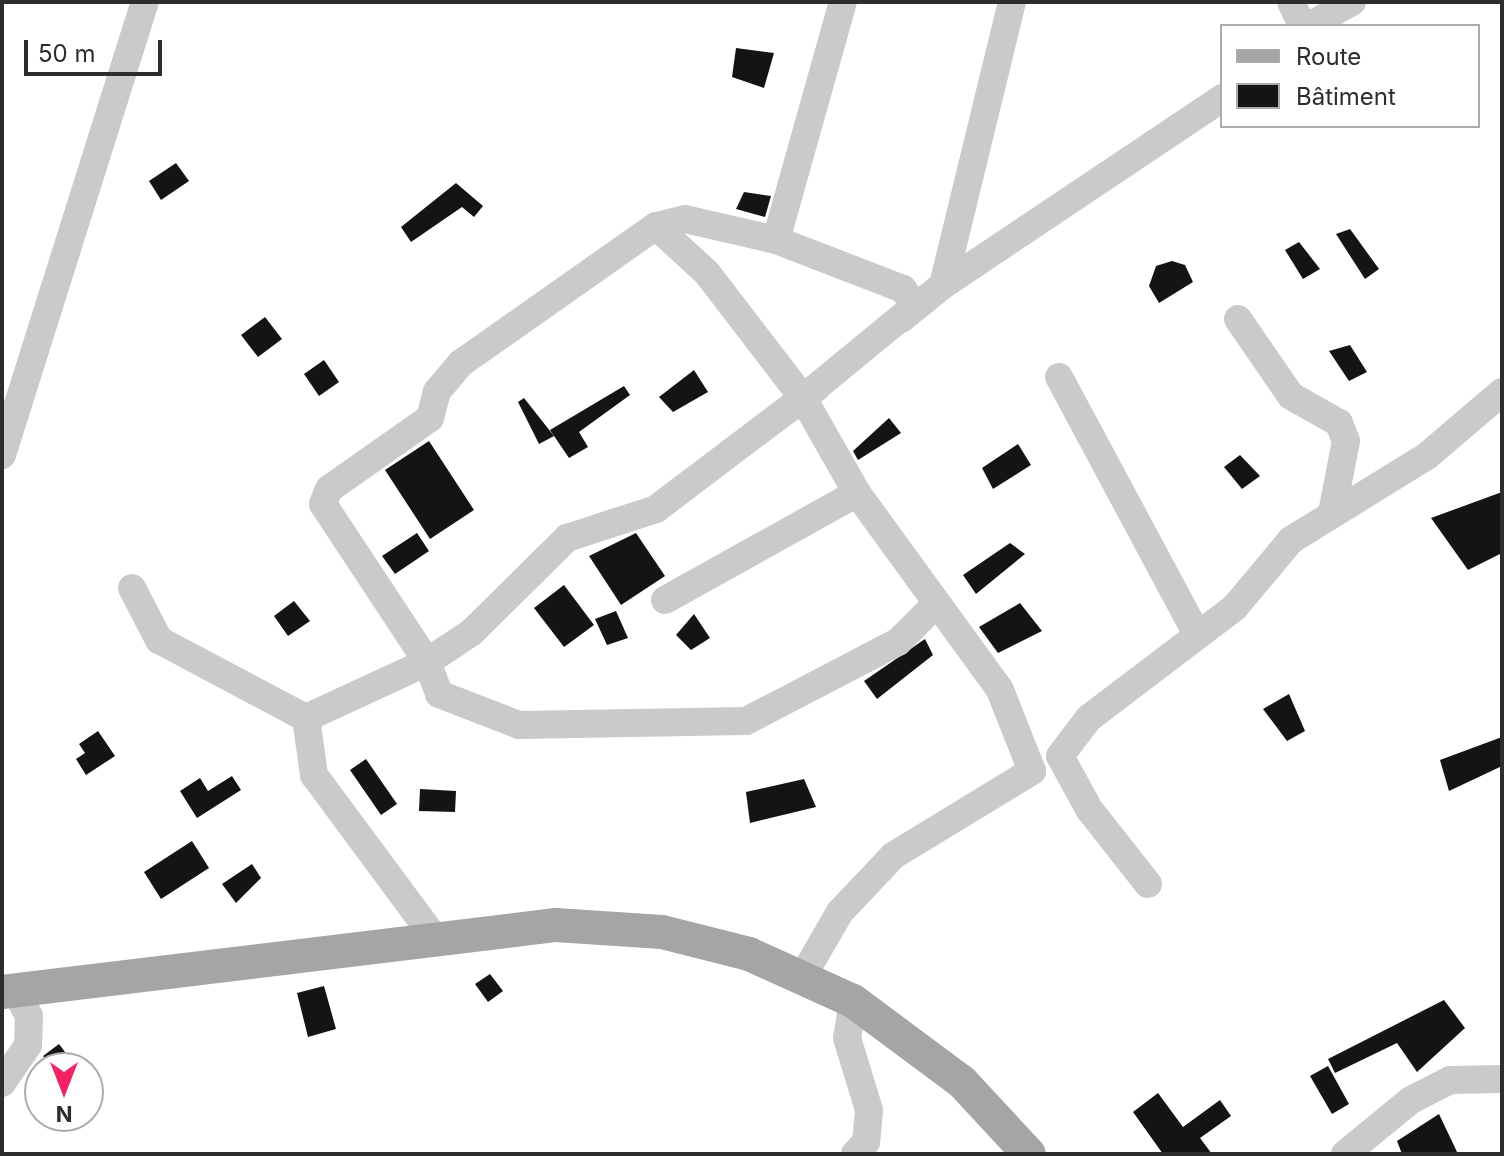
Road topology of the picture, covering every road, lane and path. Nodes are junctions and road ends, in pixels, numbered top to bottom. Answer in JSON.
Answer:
{"nodes":[{"id":1,"x":145,"y":2,"type":"edge"},
{"id":2,"x":843,"y":2,"type":"edge"},
{"id":3,"x":1012,"y":2,"type":"edge"},
{"id":4,"x":1291,"y":2,"type":"edge"},
{"id":5,"x":1352,"y":2,"type":"edge"},
{"id":6,"x":1301,"y":24,"type":"edge"},
{"id":7,"x":1313,"y":24,"type":"edge"},
{"id":8,"x":1220,"y":99,"type":"edge"},
{"id":9,"x":656,"y":226,"type":"junction"},
{"id":10,"x":776,"y":240,"type":"junction"},
{"id":11,"x":943,"y":285,"type":"junction"},
{"id":12,"x":1238,"y":319,"type":"dead end"},
{"id":13,"x":1059,"y":377,"type":"dead end"},
{"id":14,"x":1502,"y":392,"type":"edge"},
{"id":15,"x":803,"y":398,"type":"junction"},
{"id":16,"x":2,"y":455,"type":"edge"},
{"id":17,"x":857,"y":493,"type":"junction"},
{"id":18,"x":1333,"y":508,"type":"junction"},
{"id":19,"x":132,"y":588,"type":"dead end"},
{"id":20,"x":665,"y":600,"type":"dead end"},
{"id":21,"x":937,"y":603,"type":"junction"},
{"id":22,"x":1197,"y":634,"type":"junction"},
{"id":23,"x":427,"y":662,"type":"junction"},
{"id":24,"x":306,"y":718,"type":"junction"},
{"id":25,"x":1060,"y":756,"type":"junction"},
{"id":26,"x":1032,"y":771,"type":"junction"},
{"id":27,"x":1148,"y":884,"type":"dead end"},
{"id":28,"x":434,"y":937,"type":"junction"},
{"id":29,"x":804,"y":974,"type":"junction"},
{"id":30,"x":9,"y":992,"type":"edge"},
{"id":31,"x":853,"y":1001,"type":"junction"},
{"id":32,"x":1502,"y":1079,"type":"edge"},
{"id":33,"x":2,"y":1083,"type":"edge"},
{"id":34,"x":855,"y":1154,"type":"edge"},
{"id":35,"x":1029,"y":1154,"type":"edge"},
{"id":36,"x":1345,"y":1154,"type":"edge"}],
"edges":[{"from":1,"to":16,"type":"street"},
{"from":2,"to":10,"type":"street"},
{"from":3,"to":11,"type":"street"},
{"from":4,"to":6,"type":"street"},
{"from":5,"to":7,"type":"street"},
{"from":8,"to":11,"type":"street"},
{"from":9,"to":10,"type":"street"},
{"from":9,"to":15,"type":"street"},
{"from":9,"to":23,"type":"street"},
{"from":10,"to":15,"type":"street"},
{"from":11,"to":15,"type":"street"},
{"from":12,"to":18,"type":"street"},
{"from":13,"to":22,"type":"street"},
{"from":14,"to":18,"type":"street"},
{"from":15,"to":17,"type":"street"},
{"from":15,"to":23,"type":"street"},
{"from":17,"to":20,"type":"street"},
{"from":17,"to":21,"type":"street"},
{"from":18,"to":22,"type":"street"},
{"from":19,"to":24,"type":"street"},
{"from":21,"to":23,"type":"street"},
{"from":21,"to":26,"type":"street"},
{"from":22,"to":25,"type":"street"},
{"from":23,"to":24,"type":"street"},
{"from":24,"to":28,"type":"street"},
{"from":25,"to":26,"type":"street"},
{"from":25,"to":27,"type":"street"},
{"from":26,"to":29,"type":"street"},
{"from":28,"to":29,"type":"main road"},
{"from":28,"to":30,"type":"main road"},
{"from":29,"to":31,"type":"main road"},
{"from":30,"to":33,"type":"street"},
{"from":31,"to":34,"type":"street"},
{"from":31,"to":35,"type":"main road"},
{"from":32,"to":36,"type":"street"}]}
